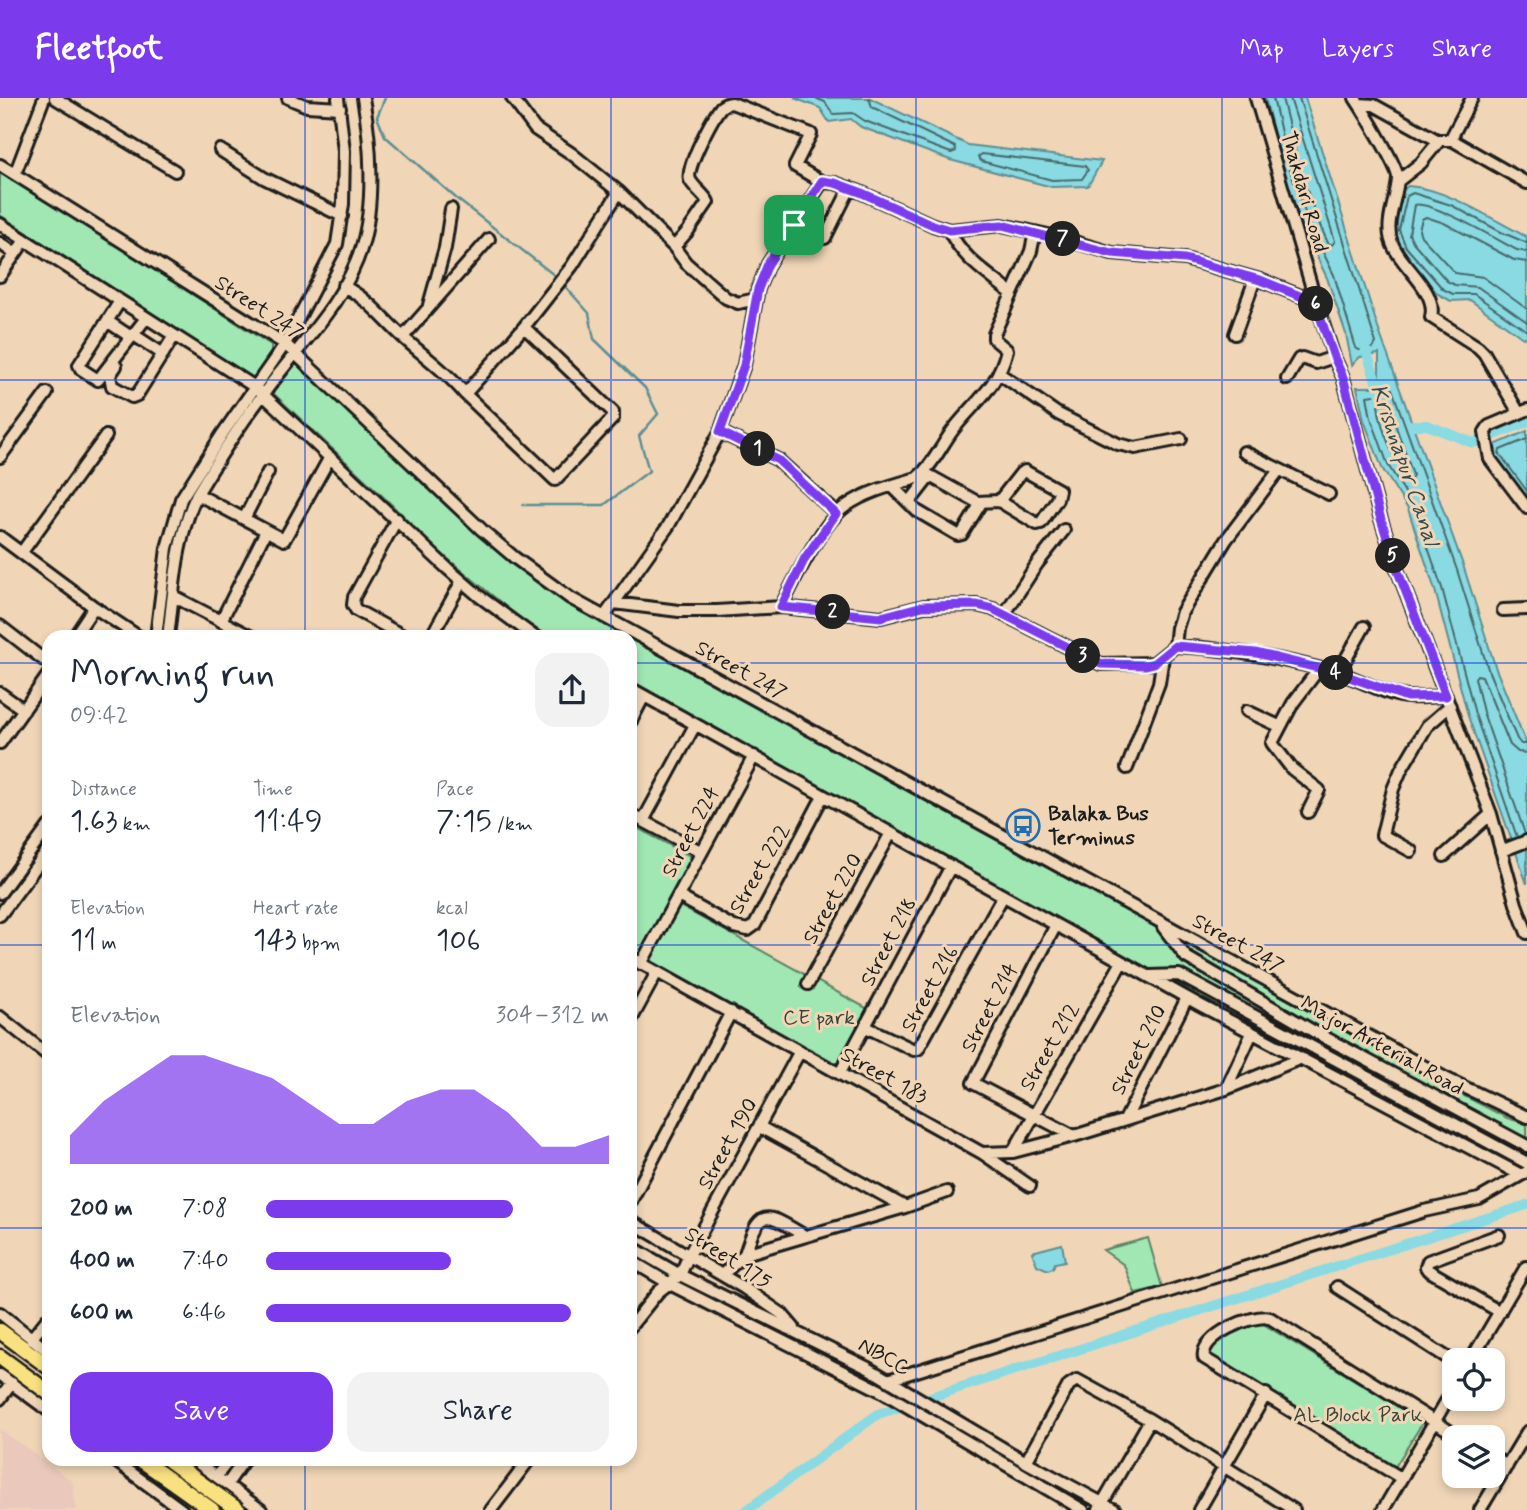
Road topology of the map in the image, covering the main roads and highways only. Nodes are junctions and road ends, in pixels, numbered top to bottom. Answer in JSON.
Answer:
{"nodes":[{"id":1,"x":0,"y":1331,"type":"edge"},
{"id":2,"x":0,"y":1357,"type":"edge"},
{"id":3,"x":42,"y":1362,"type":"edge"},
{"id":4,"x":42,"y":1388,"type":"edge"},
{"id":5,"x":150,"y":1466,"type":"edge"},
{"id":6,"x":190,"y":1466,"type":"edge"},
{"id":7,"x":211,"y":1510,"type":"edge"},
{"id":8,"x":238,"y":1510,"type":"edge"}],
"edges":[{"from":1,"to":3,"type":"main road"},
{"from":2,"to":4,"type":"main road"},
{"from":5,"to":7,"type":"main road","bridge":true},
{"from":6,"to":8,"type":"main road","bridge":true}]}
